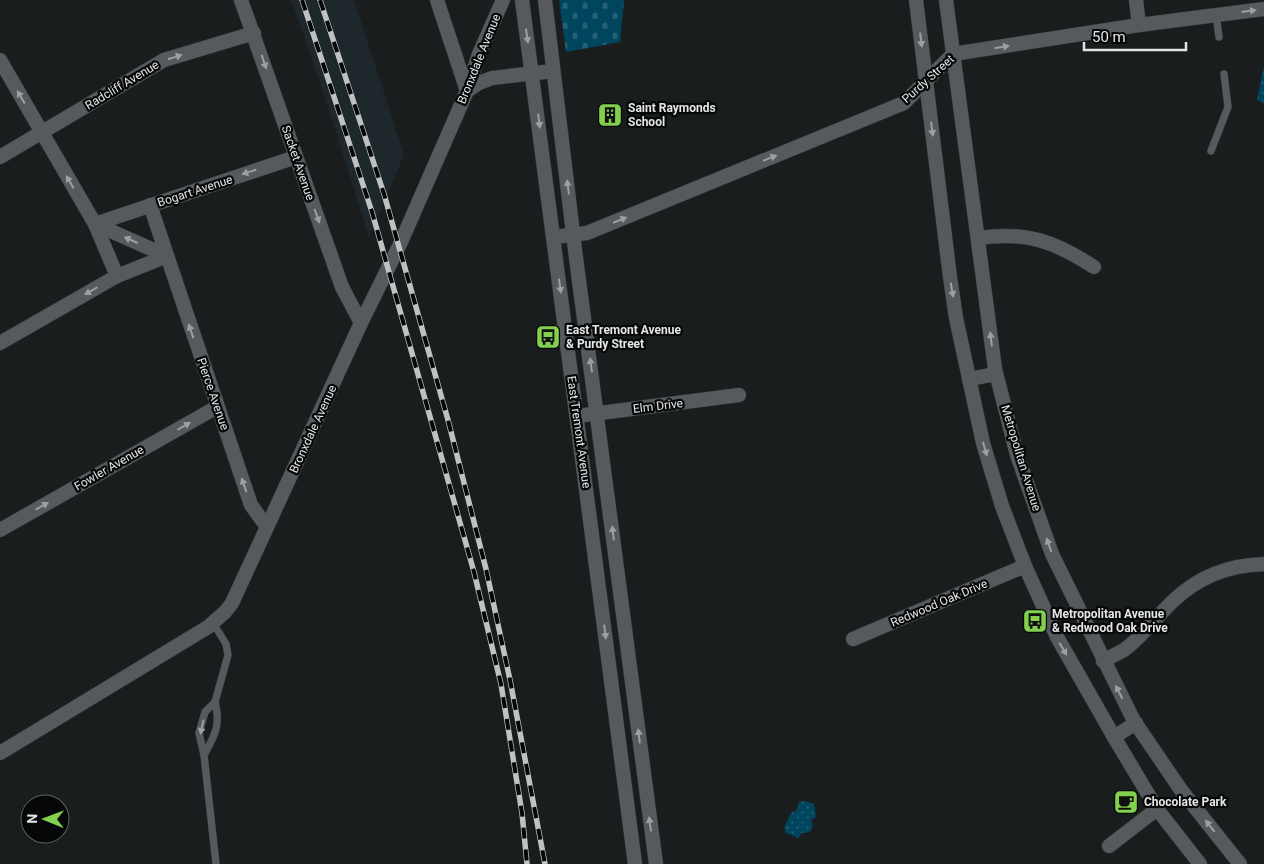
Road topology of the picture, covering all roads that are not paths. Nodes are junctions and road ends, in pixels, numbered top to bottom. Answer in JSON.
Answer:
{"nodes":[{"id":1,"x":242,"y":0,"type":"edge"},
{"id":2,"x":437,"y":0,"type":"edge"},
{"id":3,"x":503,"y":0,"type":"edge"},
{"id":4,"x":522,"y":0,"type":"edge"},
{"id":5,"x":544,"y":0,"type":"edge"},
{"id":6,"x":916,"y":0,"type":"edge"},
{"id":7,"x":946,"y":0,"type":"edge"},
{"id":8,"x":1136,"y":0,"type":"edge"},
{"id":9,"x":1264,"y":9,"type":"edge"},
{"id":10,"x":1216,"y":15,"type":"junction"},
{"id":11,"x":1139,"y":25,"type":"junction"},
{"id":12,"x":254,"y":33,"type":"junction"},
{"id":13,"x":1219,"y":37,"type":"dead end"},
{"id":14,"x":953,"y":54,"type":"junction"},
{"id":15,"x":0,"y":60,"type":"edge"},
{"id":16,"x":554,"y":71,"type":"junction"},
{"id":17,"x":532,"y":73,"type":"junction"},
{"id":18,"x":1224,"y":74,"type":"dead end"},
{"id":19,"x":926,"y":81,"type":"junction"},
{"id":20,"x":467,"y":91,"type":"junction"},
{"id":21,"x":42,"y":133,"type":"junction"},
{"id":22,"x":1211,"y":151,"type":"dead end"},
{"id":23,"x":0,"y":157,"type":"edge"},
{"id":24,"x":296,"y":157,"type":"junction"},
{"id":25,"x":150,"y":205,"type":"junction"},
{"id":26,"x":95,"y":224,"type":"junction"},
{"id":27,"x":574,"y":235,"type":"junction"},
{"id":28,"x":554,"y":237,"type":"junction"},
{"id":29,"x":978,"y":238,"type":"junction"},
{"id":30,"x":166,"y":256,"type":"junction"},
{"id":31,"x":1094,"y":267,"type":"dead end"},
{"id":32,"x":117,"y":276,"type":"junction"},
{"id":33,"x":361,"y":323,"type":"junction"},
{"id":34,"x":0,"y":343,"type":"edge"},
{"id":35,"x":996,"y":374,"type":"junction"},
{"id":36,"x":969,"y":379,"type":"junction"},
{"id":37,"x":739,"y":395,"type":"dead end"},
{"id":38,"x":217,"y":407,"type":"junction"},
{"id":39,"x":597,"y":413,"type":"junction"},
{"id":40,"x":577,"y":416,"type":"junction"},
{"id":41,"x":267,"y":527,"type":"junction"},
{"id":42,"x":0,"y":530,"type":"edge"},
{"id":43,"x":1264,"y":564,"type":"edge"},
{"id":44,"x":1025,"y":566,"type":"junction"},
{"id":45,"x":619,"y":581,"type":"junction"},
{"id":46,"x":599,"y":583,"type":"junction"},
{"id":47,"x":212,"y":623,"type":"junction"},
{"id":48,"x":853,"y":640,"type":"dead end"},
{"id":49,"x":1103,"y":661,"type":"junction"},
{"id":50,"x":215,"y":702,"type":"junction"},
{"id":51,"x":1136,"y":723,"type":"junction"},
{"id":52,"x":1114,"y":737,"type":"junction"},
{"id":53,"x":0,"y":753,"type":"edge"},
{"id":54,"x":204,"y":755,"type":"junction"},
{"id":55,"x":645,"y":784,"type":"junction"},
{"id":56,"x":625,"y":787,"type":"junction"},
{"id":57,"x":1157,"y":810,"type":"junction"},
{"id":58,"x":1109,"y":846,"type":"dead end"},
{"id":59,"x":216,"y":864,"type":"edge"},
{"id":60,"x":635,"y":864,"type":"edge"},
{"id":61,"x":656,"y":864,"type":"edge"},
{"id":62,"x":1200,"y":864,"type":"edge"},
{"id":63,"x":1240,"y":864,"type":"edge"}],
"edges":[{"from":1,"to":12,"type":"street","name":"Sacket Avenue"},
{"from":2,"to":20,"type":"street"},
{"from":3,"to":20,"type":"street","name":"Bronxdale Avenue"},
{"from":4,"to":17,"type":"street","name":"East Tremont Avenue","one_way":true},
{"from":5,"to":16,"type":"street","name":"East Tremont Avenue"},
{"from":6,"to":19,"type":"street","one_way":true},
{"from":7,"to":14,"type":"street","name":"Metropolitan Avenue"},
{"from":8,"to":11,"type":"street"},
{"from":10,"to":9,"type":"street","name":"Purdy Street","one_way":true},
{"from":10,"to":11,"type":"street","name":"Purdy Street"},
{"from":10,"to":13,"type":"lane"},
{"from":14,"to":11,"type":"street","name":"Purdy Street","one_way":true},
{"from":21,"to":12,"type":"street","name":"Radcliff Avenue","one_way":true},
{"from":12,"to":24,"type":"street","name":"Sacket Avenue","one_way":true},
{"from":14,"to":19,"type":"street","name":"Purdy Street"},
{"from":14,"to":29,"type":"street","name":"Metropolitan Avenue"},
{"from":21,"to":15,"type":"street","one_way":true},
{"from":16,"to":17,"type":"street"},
{"from":27,"to":16,"type":"street","name":"East Tremont Avenue","one_way":true},
{"from":17,"to":20,"type":"street"},
{"from":17,"to":28,"type":"street","name":"East Tremont Avenue","one_way":true},
{"from":18,"to":22,"type":"lane"},
{"from":27,"to":19,"type":"street","name":"Purdy Street","one_way":true},
{"from":19,"to":36,"type":"street","one_way":true},
{"from":20,"to":33,"type":"street","name":"Bronxdale Avenue"},
{"from":21,"to":23,"type":"street","name":"Radcliff Avenue"},
{"from":26,"to":21,"type":"street","one_way":true},
{"from":24,"to":25,"type":"street","name":"Bogart Avenue","one_way":true},
{"from":24,"to":33,"type":"street","name":"Sacket Avenue","one_way":true},
{"from":25,"to":26,"type":"street","name":"Bogart Avenue"},
{"from":25,"to":30,"type":"street","name":"Pierce Avenue"},
{"from":30,"to":26,"type":"street","one_way":true},
{"from":26,"to":32,"type":"street"},
{"from":27,"to":28,"type":"street","name":"Purdy Street"},
{"from":39,"to":27,"type":"street","name":"East Tremont Avenue","one_way":true},
{"from":28,"to":40,"type":"street","name":"East Tremont Avenue","one_way":true},
{"from":29,"to":31,"type":"street"},
{"from":35,"to":29,"type":"street","name":"Metropolitan Avenue","one_way":true},
{"from":30,"to":32,"type":"street"},
{"from":38,"to":30,"type":"street","name":"Pierce Avenue","one_way":true},
{"from":32,"to":34,"type":"street","one_way":true},
{"from":33,"to":41,"type":"street","name":"Bronxdale Avenue"},
{"from":35,"to":36,"type":"street"},
{"from":49,"to":35,"type":"street","name":"Metropolitan Avenue","one_way":true},
{"from":36,"to":44,"type":"street","one_way":true},
{"from":37,"to":39,"type":"street","name":"Elm Drive"},
{"from":41,"to":38,"type":"street","name":"Pierce Avenue","one_way":true},
{"from":42,"to":38,"type":"street","name":"Fowler Avenue","one_way":true},
{"from":39,"to":40,"type":"street","name":"Elm Drive"},
{"from":45,"to":39,"type":"street","name":"East Tremont Avenue","one_way":true},
{"from":40,"to":46,"type":"street","name":"East Tremont Avenue"},
{"from":41,"to":47,"type":"street","name":"Bronxdale Avenue"},
{"from":43,"to":49,"type":"street"},
{"from":44,"to":48,"type":"street","name":"Redwood Oak Drive"},
{"from":44,"to":52,"type":"street","one_way":true},
{"from":45,"to":46,"type":"street"},
{"from":55,"to":45,"type":"street","name":"East Tremont Avenue","one_way":true},
{"from":46,"to":56,"type":"street","name":"East Tremont Avenue","one_way":true},
{"from":47,"to":50,"type":"lane"},
{"from":47,"to":53,"type":"street","name":"Bronxdale Avenue"},
{"from":51,"to":49,"type":"street","name":"Metropolitan Avenue","one_way":true},
{"from":50,"to":54,"type":"lane"},
{"from":50,"to":54,"type":"lane","one_way":true},
{"from":51,"to":52,"type":"street"},
{"from":63,"to":51,"type":"street","name":"Metropolitan Avenue","one_way":true},
{"from":52,"to":57,"type":"street"},
{"from":54,"to":59,"type":"lane"},
{"from":55,"to":56,"type":"street"},
{"from":61,"to":55,"type":"street","name":"East Tremont Avenue","one_way":true},
{"from":56,"to":60,"type":"street","name":"East Tremont Avenue"},
{"from":57,"to":58,"type":"street"},
{"from":57,"to":62,"type":"street"}]}
